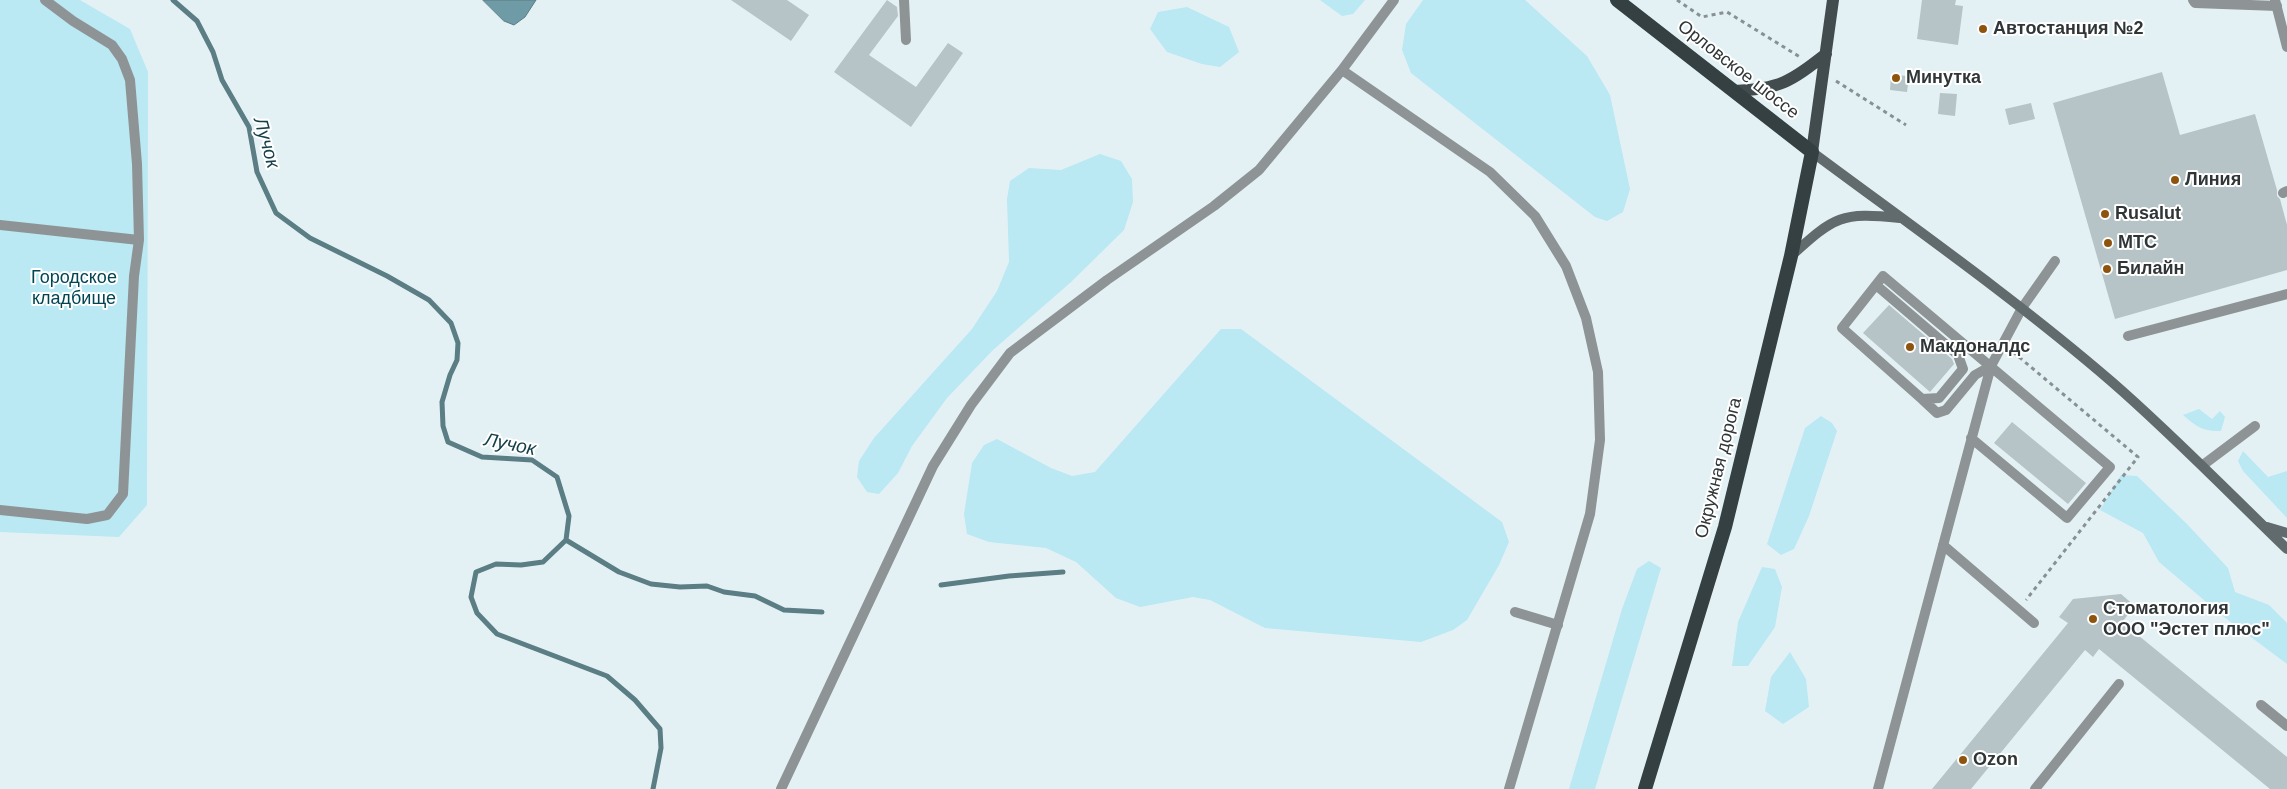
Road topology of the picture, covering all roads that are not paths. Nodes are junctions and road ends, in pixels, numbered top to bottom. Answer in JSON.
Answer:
{"nodes":[{"id":1,"x":45,"y":0,"type":"edge"},
{"id":2,"x":904,"y":0,"type":"edge"},
{"id":3,"x":1394,"y":0,"type":"edge"},
{"id":4,"x":1618,"y":0,"type":"edge"},
{"id":5,"x":1833,"y":0,"type":"edge"},
{"id":6,"x":2193,"y":0,"type":"edge"},
{"id":7,"x":2276,"y":3,"type":"edge"},
{"id":8,"x":906,"y":40,"type":"dead end"},
{"id":9,"x":2287,"y":48,"type":"edge"},
{"id":10,"x":1826,"y":54,"type":"junction"},
{"id":11,"x":1342,"y":70,"type":"junction"},
{"id":12,"x":1734,"y":91,"type":"junction"},
{"id":13,"x":1812,"y":152,"type":"junction"},
{"id":14,"x":1901,"y":219,"type":"junction"},
{"id":15,"x":0,"y":225,"type":"edge"},
{"id":16,"x":139,"y":240,"type":"junction"},
{"id":17,"x":1791,"y":256,"type":"junction"},
{"id":18,"x":2056,"y":261,"type":"dead end"},
{"id":19,"x":1876,"y":285,"type":"junction"},
{"id":20,"x":2287,"y":294,"type":"edge"},
{"id":21,"x":2022,"y":308,"type":"junction"},
{"id":22,"x":2128,"y":336,"type":"dead end"},
{"id":23,"x":1990,"y":366,"type":"junction"},
{"id":24,"x":1922,"y":399,"type":"junction"},
{"id":25,"x":2256,"y":426,"type":"dead end"},
{"id":26,"x":1971,"y":438,"type":"junction"},
{"id":27,"x":2203,"y":465,"type":"junction"},
{"id":28,"x":0,"y":510,"type":"edge"},
{"id":29,"x":2263,"y":525,"type":"junction"},
{"id":30,"x":2287,"y":533,"type":"edge"},
{"id":31,"x":1942,"y":545,"type":"junction"},
{"id":32,"x":2287,"y":549,"type":"edge"},
{"id":33,"x":1515,"y":612,"type":"dead end"},
{"id":34,"x":2034,"y":623,"type":"dead end"},
{"id":35,"x":1558,"y":625,"type":"junction"},
{"id":36,"x":2119,"y":684,"type":"dead end"},
{"id":37,"x":2261,"y":705,"type":"dead end"},
{"id":38,"x":2287,"y":726,"type":"edge"},
{"id":39,"x":781,"y":789,"type":"edge"},
{"id":40,"x":1508,"y":789,"type":"edge"},
{"id":41,"x":1645,"y":789,"type":"edge"},
{"id":42,"x":1878,"y":789,"type":"edge"},
{"id":43,"x":2035,"y":789,"type":"edge"}],
"edges":[{"from":1,"to":16,"type":"street"},
{"from":2,"to":8,"type":"street"},
{"from":3,"to":11,"type":"street"},
{"from":4,"to":12,"type":"highway","name":"Орловское шоссе"},
{"from":5,"to":10,"type":"main road"},
{"from":6,"to":7,"type":"street"},
{"from":7,"to":9,"type":"street"},
{"from":10,"to":12,"type":"main road"},
{"from":10,"to":13,"type":"main road"},
{"from":11,"to":35,"type":"street"},
{"from":11,"to":39,"type":"street"},
{"from":12,"to":13,"type":"highway","name":"Орловское шоссе"},
{"from":13,"to":14,"type":"main road"},
{"from":13,"to":17,"type":"highway","name":"Окружная дорога"},
{"from":14,"to":17,"type":"main road"},
{"from":14,"to":21,"type":"main road"},
{"from":15,"to":16,"type":"street"},
{"from":16,"to":28,"type":"street"},
{"from":17,"to":41,"type":"highway","name":"Окружная дорога"},
{"from":18,"to":21,"type":"street"},
{"from":19,"to":23,"type":"street"},
{"from":19,"to":24,"type":"street"},
{"from":19,"to":24,"type":"street"},
{"from":20,"to":22,"type":"street"},
{"from":21,"to":23,"type":"street"},
{"from":21,"to":27,"type":"main road"},
{"from":23,"to":24,"type":"street"},
{"from":23,"to":26,"type":"street"},
{"from":23,"to":26,"type":"street"},
{"from":25,"to":27,"type":"street"},
{"from":26,"to":31,"type":"street"},
{"from":27,"to":29,"type":"main road"},
{"from":29,"to":30,"type":"main road"},
{"from":29,"to":32,"type":"main road"},
{"from":31,"to":34,"type":"street"},
{"from":31,"to":42,"type":"street"},
{"from":33,"to":35,"type":"street"},
{"from":35,"to":40,"type":"street"},
{"from":36,"to":43,"type":"street"},
{"from":37,"to":38,"type":"street"}]}
